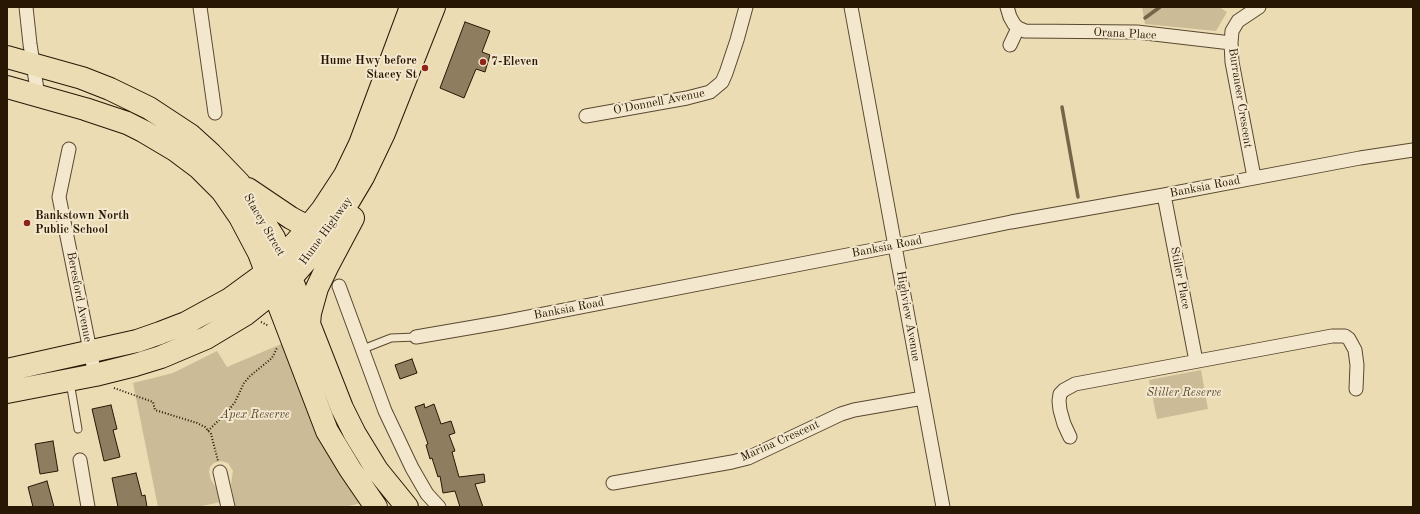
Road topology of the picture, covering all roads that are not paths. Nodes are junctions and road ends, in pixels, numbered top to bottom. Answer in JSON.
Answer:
{"nodes":[{"id":1,"x":26,"y":7,"type":"edge"},
{"id":2,"x":200,"y":7,"type":"edge"},
{"id":3,"x":411,"y":7,"type":"edge"},
{"id":4,"x":434,"y":7,"type":"edge"},
{"id":5,"x":746,"y":7,"type":"edge"},
{"id":6,"x":851,"y":7,"type":"edge"},
{"id":7,"x":1007,"y":7,"type":"edge"},
{"id":8,"x":1259,"y":7,"type":"edge"},
{"id":9,"x":1018,"y":28,"type":"junction"},
{"id":10,"x":1231,"y":43,"type":"junction"},
{"id":11,"x":1010,"y":45,"type":"dead end"},
{"id":12,"x":7,"y":57,"type":"edge"},
{"id":13,"x":33,"y":64,"type":"junction"},
{"id":14,"x":7,"y":87,"type":"edge"},
{"id":15,"x":38,"y":96,"type":"junction"},
{"id":16,"x":215,"y":114,"type":"dead end"},
{"id":17,"x":586,"y":116,"type":"dead end"},
{"id":18,"x":384,"y":132,"type":"junction"},
{"id":19,"x":69,"y":149,"type":"dead end"},
{"id":20,"x":1413,"y":150,"type":"edge"},
{"id":21,"x":1254,"y":177,"type":"junction"},
{"id":22,"x":239,"y":183,"type":"junction"},
{"id":23,"x":1164,"y":195,"type":"junction"},
{"id":24,"x":308,"y":227,"type":"junction"},
{"id":25,"x":895,"y":246,"type":"junction"},
{"id":26,"x":282,"y":256,"type":"junction"},
{"id":27,"x":267,"y":272,"type":"junction"},
{"id":28,"x":291,"y":278,"type":"junction"},
{"id":29,"x":339,"y":286,"type":"dead end"},
{"id":30,"x":275,"y":292,"type":"junction"},
{"id":31,"x":309,"y":324,"type":"junction"},
{"id":32,"x":416,"y":337,"type":"joint"},
{"id":33,"x":363,"y":349,"type":"junction"},
{"id":34,"x":90,"y":352,"type":"junction"},
{"id":35,"x":1196,"y":361,"type":"junction"},
{"id":36,"x":7,"y":370,"type":"edge"},
{"id":37,"x":69,"y":380,"type":"junction"},
{"id":38,"x":103,"y":381,"type":"junction"},
{"id":39,"x":1356,"y":389,"type":"dead end"},
{"id":40,"x":7,"y":392,"type":"edge"},
{"id":41,"x":923,"y":398,"type":"junction"},
{"id":42,"x":78,"y":429,"type":"dead end"},
{"id":43,"x":1070,"y":438,"type":"dead end"},
{"id":44,"x":80,"y":460,"type":"dead end"},
{"id":45,"x":220,"y":472,"type":"road end"},
{"id":46,"x":613,"y":483,"type":"dead end"},
{"id":47,"x":88,"y":507,"type":"edge"},
{"id":48,"x":228,"y":507,"type":"edge"},
{"id":49,"x":376,"y":507,"type":"edge"},
{"id":50,"x":407,"y":507,"type":"edge"},
{"id":51,"x":439,"y":507,"type":"edge"},
{"id":52,"x":943,"y":507,"type":"edge"}],
"edges":[{"from":1,"to":13,"type":"street"},
{"from":2,"to":16,"type":"street"},
{"from":3,"to":24,"type":"highway","name":"Hume Highway"},
{"from":4,"to":18,"type":"highway","name":"Hume Highway"},
{"from":5,"to":17,"type":"street","name":"O'Donnell Avenue"},
{"from":6,"to":25,"type":"street","name":"Highview Avenue"},
{"from":7,"to":9,"type":"street"},
{"from":8,"to":10,"type":"street","name":"Burraneer Crescent"},
{"from":9,"to":10,"type":"street","name":"Orana Place"},
{"from":9,"to":11,"type":"street"},
{"from":10,"to":21,"type":"street","name":"Burraneer Crescent"},
{"from":12,"to":13,"type":"highway","name":"Stacey Street"},
{"from":13,"to":15,"type":"street"},
{"from":13,"to":22,"type":"highway","name":"Stacey Street"},
{"from":14,"to":15,"type":"highway","name":"Stacey Street"},
{"from":15,"to":27,"type":"highway","name":"Stacey Street"},
{"from":18,"to":28,"type":"highway","name":"Hume Highway"},
{"from":18,"to":31,"type":"highway"},
{"from":19,"to":34,"type":"street","name":"Beresford Avenue"},
{"from":20,"to":21,"type":"street","name":"Banksia Road"},
{"from":21,"to":23,"type":"street","name":"Banksia Road"},
{"from":22,"to":24,"type":"highway"},
{"from":22,"to":26,"type":"highway","name":"Stacey Street"},
{"from":23,"to":25,"type":"street","name":"Banksia Road"},
{"from":23,"to":35,"type":"street","name":"Stiller Place"},
{"from":24,"to":26,"type":"highway","name":"Hume Highway"},
{"from":25,"to":32,"type":"street","name":"Banksia Road"},
{"from":25,"to":41,"type":"street","name":"Highview Avenue"},
{"from":26,"to":27,"type":"highway","name":"Hume Highway"},
{"from":26,"to":28,"type":"highway","name":"Stacey Street"},
{"from":27,"to":30,"type":"highway","name":"Stacey Street"},
{"from":27,"to":34,"type":"highway","name":"Hume Highway"},
{"from":28,"to":30,"type":"highway","name":"Hume Highway"},
{"from":28,"to":31,"type":"highway","name":"Stacey Street"},
{"from":29,"to":33,"type":"street"},
{"from":30,"to":38,"type":"highway","name":"Hume Highway"},
{"from":30,"to":49,"type":"highway","name":"Stacey Street"},
{"from":31,"to":50,"type":"highway","name":"Stacey Street"},
{"from":32,"to":33,"type":"lane","name":"Banksia Road"},
{"from":33,"to":51,"type":"street"},
{"from":34,"to":36,"type":"highway","name":"Hume Highway"},
{"from":34,"to":38,"type":"street","name":"Beresford Avenue"},
{"from":35,"to":39,"type":"street"},
{"from":35,"to":43,"type":"street"},
{"from":37,"to":38,"type":"highway","name":"Hume Highway"},
{"from":37,"to":40,"type":"highway","name":"Hume Highway"},
{"from":37,"to":42,"type":"lane"},
{"from":41,"to":46,"type":"street","name":"Marina Crescent"},
{"from":41,"to":52,"type":"street","name":"Highview Avenue"},
{"from":44,"to":47,"type":"street"},
{"from":45,"to":48,"type":"street"}]}
